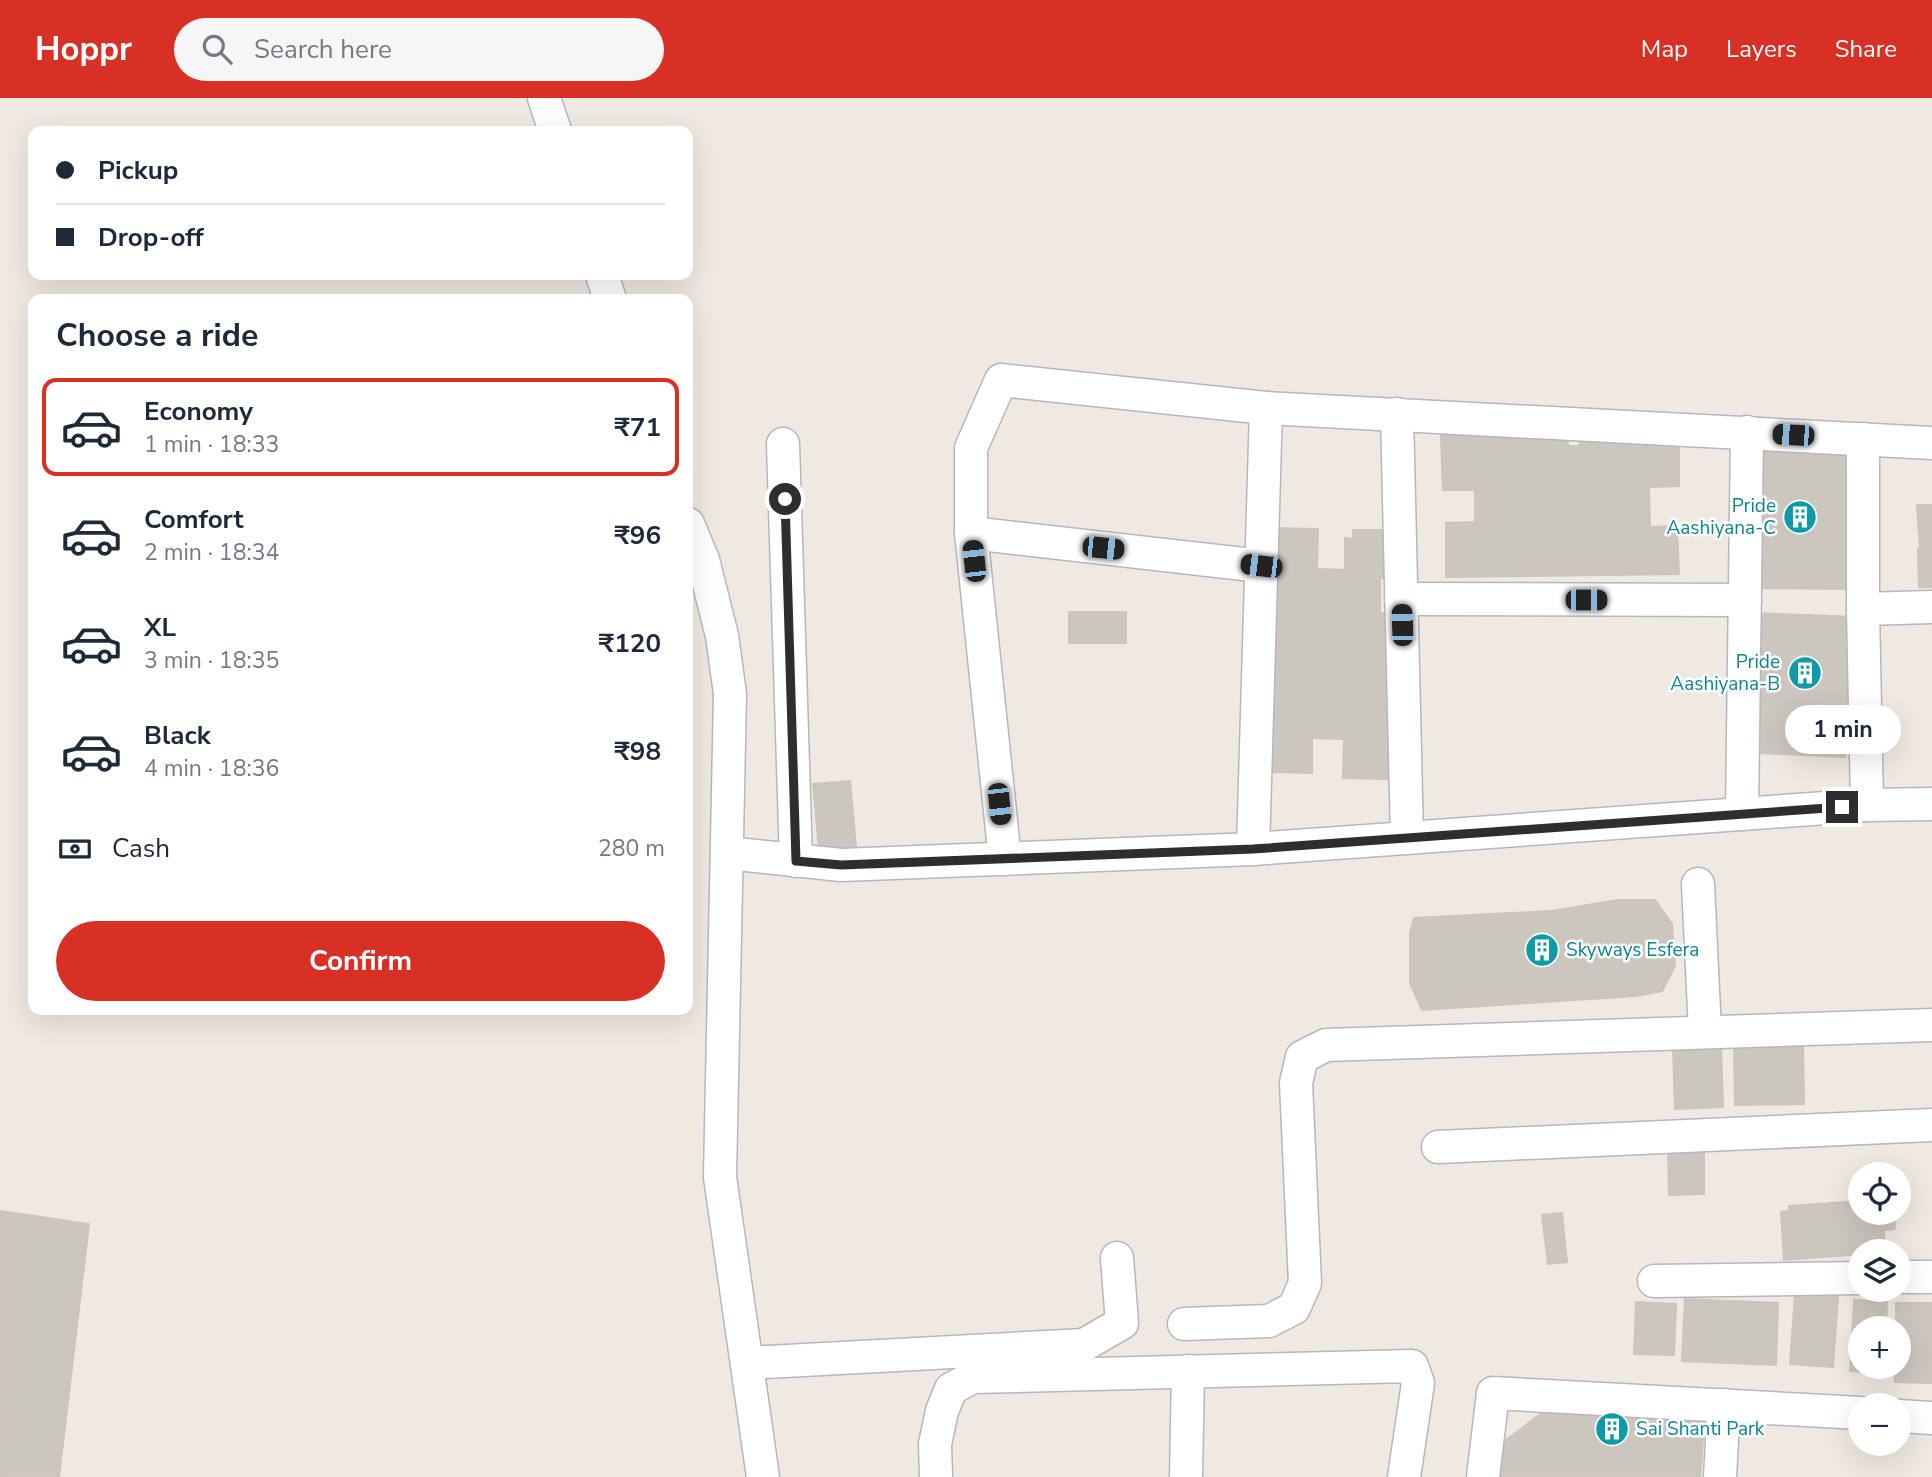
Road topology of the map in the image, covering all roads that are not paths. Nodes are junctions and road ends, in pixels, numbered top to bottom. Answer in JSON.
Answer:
{"nodes":[{"id":1,"x":544,"y":98,"type":"edge"},
{"id":2,"x":553,"y":126,"type":"edge"},
{"id":3,"x":1266,"y":408,"type":"junction"},
{"id":4,"x":1397,"y":414,"type":"junction"},
{"id":5,"x":1746,"y":432,"type":"junction"},
{"id":6,"x":1863,"y":439,"type":"junction"},
{"id":7,"x":1932,"y":443,"type":"edge"},
{"id":8,"x":783,"y":444,"type":"dead end"},
{"id":9,"x":971,"y":533,"type":"junction"},
{"id":10,"x":693,"y":536,"type":"edge"},
{"id":11,"x":1261,"y":566,"type":"junction"},
{"id":12,"x":1401,"y":599,"type":"junction"},
{"id":13,"x":1745,"y":600,"type":"junction"},
{"id":14,"x":1932,"y":607,"type":"edge"},
{"id":15,"x":1864,"y":608,"type":"junction"},
{"id":16,"x":1932,"y":804,"type":"edge"},
{"id":17,"x":1867,"y":805,"type":"junction"},
{"id":18,"x":1742,"y":814,"type":"junction"},
{"id":19,"x":1408,"y":838,"type":"junction"},
{"id":20,"x":1253,"y":849,"type":"junction"},
{"id":21,"x":727,"y":853,"type":"junction"},
{"id":22,"x":1005,"y":859,"type":"junction"},
{"id":23,"x":796,"y":861,"type":"junction"},
{"id":24,"x":1698,"y":884,"type":"dead end"},
{"id":25,"x":1932,"y":1025,"type":"edge"},
{"id":26,"x":1705,"y":1032,"type":"junction"},
{"id":27,"x":1932,"y":1125,"type":"edge"},
{"id":28,"x":1438,"y":1147,"type":"dead end"},
{"id":29,"x":1117,"y":1258,"type":"dead end"},
{"id":30,"x":1911,"y":1277,"type":"edge"},
{"id":31,"x":1932,"y":1277,"type":"edge"},
{"id":32,"x":1848,"y":1278,"type":"edge"},
{"id":33,"x":1654,"y":1281,"type":"dead end"},
{"id":34,"x":1184,"y":1324,"type":"dead end"},
{"id":35,"x":747,"y":1363,"type":"junction"},
{"id":36,"x":1188,"y":1371,"type":"junction"},
{"id":37,"x":1724,"y":1405,"type":"junction"},
{"id":38,"x":1848,"y":1412,"type":"edge"},
{"id":39,"x":1911,"y":1417,"type":"edge"},
{"id":40,"x":1932,"y":1418,"type":"edge"},
{"id":41,"x":763,"y":1477,"type":"edge"},
{"id":42,"x":936,"y":1477,"type":"edge"},
{"id":43,"x":1186,"y":1477,"type":"edge"},
{"id":44,"x":1404,"y":1477,"type":"edge"},
{"id":45,"x":1483,"y":1477,"type":"edge"},
{"id":46,"x":1720,"y":1477,"type":"edge"}],
"edges":[{"from":1,"to":2,"type":"street"},
{"from":3,"to":4,"type":"street"},
{"from":3,"to":9,"type":"street"},
{"from":3,"to":11,"type":"street"},
{"from":4,"to":5,"type":"street"},
{"from":4,"to":12,"type":"street"},
{"from":5,"to":6,"type":"street"},
{"from":5,"to":13,"type":"street"},
{"from":6,"to":7,"type":"street"},
{"from":6,"to":15,"type":"street"},
{"from":8,"to":23,"type":"street"},
{"from":9,"to":11,"type":"street"},
{"from":9,"to":22,"type":"street"},
{"from":10,"to":21,"type":"street"},
{"from":11,"to":20,"type":"street"},
{"from":12,"to":13,"type":"street"},
{"from":12,"to":19,"type":"street"},
{"from":13,"to":18,"type":"street"},
{"from":14,"to":15,"type":"street"},
{"from":15,"to":17,"type":"street"},
{"from":16,"to":17,"type":"street"},
{"from":17,"to":18,"type":"street"},
{"from":18,"to":19,"type":"street"},
{"from":19,"to":20,"type":"street"},
{"from":20,"to":22,"type":"street"},
{"from":21,"to":23,"type":"street"},
{"from":21,"to":35,"type":"street"},
{"from":22,"to":23,"type":"street"},
{"from":24,"to":26,"type":"street"},
{"from":25,"to":26,"type":"street"},
{"from":26,"to":34,"type":"street"},
{"from":27,"to":28,"type":"street"},
{"from":29,"to":35,"type":"street"},
{"from":30,"to":31,"type":"street"},
{"from":32,"to":33,"type":"street"},
{"from":35,"to":41,"type":"street"},
{"from":36,"to":42,"type":"street"},
{"from":36,"to":43,"type":"street"},
{"from":36,"to":44,"type":"street"},
{"from":37,"to":38,"type":"street"},
{"from":37,"to":45,"type":"street"},
{"from":37,"to":46,"type":"street"},
{"from":39,"to":40,"type":"street"}]}
